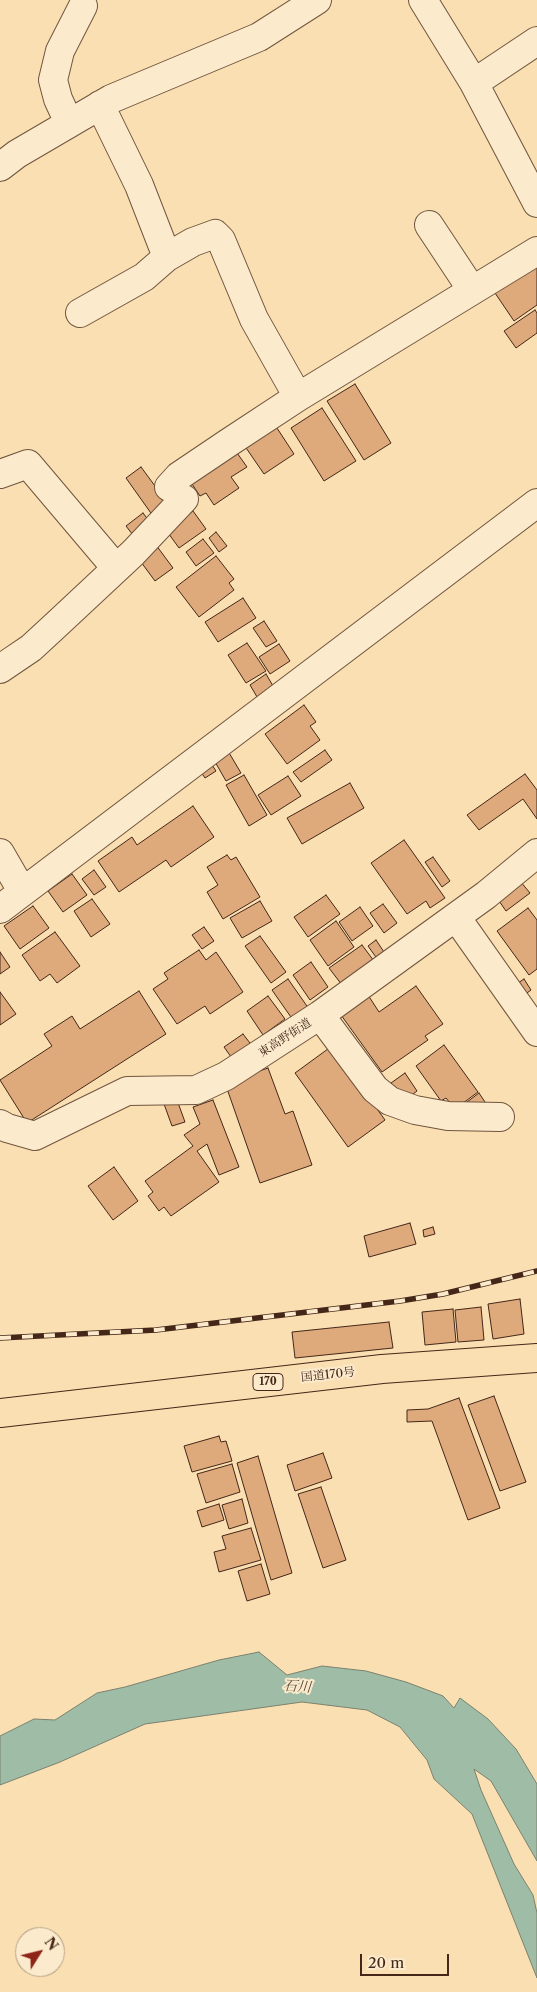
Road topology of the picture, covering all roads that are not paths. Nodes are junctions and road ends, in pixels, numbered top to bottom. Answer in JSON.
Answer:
{"nodes":[{"id":1,"x":317,"y":0,"type":"edge"},
{"id":2,"x":423,"y":0,"type":"edge"},
{"id":3,"x":83,"y":6,"type":"dead end"},
{"id":4,"x":537,"y":41,"type":"edge"},
{"id":5,"x":474,"y":83,"type":"junction"},
{"id":6,"x":100,"y":105,"type":"junction"},
{"id":7,"x":70,"y":123,"type":"junction"},
{"id":8,"x":0,"y":167,"type":"edge"},
{"id":9,"x":537,"y":203,"type":"edge"},
{"id":10,"x":429,"y":225,"type":"dead end"},
{"id":11,"x":537,"y":251,"type":"edge"},
{"id":12,"x":167,"y":257,"type":"junction"},
{"id":13,"x":472,"y":290,"type":"junction"},
{"id":14,"x":80,"y":313,"type":"dead end"},
{"id":15,"x":298,"y":397,"type":"junction"},
{"id":16,"x":0,"y":474,"type":"edge"},
{"id":17,"x":537,"y":503,"type":"edge"},
{"id":18,"x":116,"y":568,"type":"junction"},
{"id":19,"x":0,"y":669,"type":"edge"},
{"id":20,"x":0,"y":853,"type":"edge"},
{"id":21,"x":533,"y":864,"type":"edge"},
{"id":22,"x":22,"y":891,"type":"junction"},
{"id":23,"x":0,"y":909,"type":"edge"},
{"id":24,"x":456,"y":917,"type":"junction"},
{"id":25,"x":320,"y":1015,"type":"junction"},
{"id":26,"x":537,"y":1032,"type":"edge"},
{"id":27,"x":500,"y":1117,"type":"dead end"},
{"id":28,"x":0,"y":1124,"type":"edge"},
{"id":29,"x":537,"y":1358,"type":"edge"},
{"id":30,"x":0,"y":1413,"type":"edge"}],
"edges":[{"from":1,"to":6,"type":"street"},
{"from":2,"to":5,"type":"street"},
{"from":3,"to":7,"type":"street"},
{"from":4,"to":5,"type":"street"},
{"from":5,"to":9,"type":"street"},
{"from":6,"to":7,"type":"street"},
{"from":6,"to":12,"type":"street"},
{"from":7,"to":8,"type":"street"},
{"from":10,"to":13,"type":"street"},
{"from":11,"to":13,"type":"street"},
{"from":12,"to":14,"type":"street"},
{"from":12,"to":15,"type":"street"},
{"from":13,"to":15,"type":"street"},
{"from":15,"to":18,"type":"street"},
{"from":16,"to":18,"type":"street"},
{"from":17,"to":22,"type":"street"},
{"from":18,"to":19,"type":"street"},
{"from":20,"to":22,"type":"street"},
{"from":21,"to":24,"type":"street","name":"東高野街道"},
{"from":22,"to":23,"type":"street"},
{"from":24,"to":25,"type":"street","name":"東高野街道"},
{"from":24,"to":26,"type":"street"},
{"from":25,"to":27,"type":"street"},
{"from":25,"to":28,"type":"street","name":"東高野街道"},
{"from":29,"to":30,"type":"highway","name":"国道170号","number":"170"}]}
